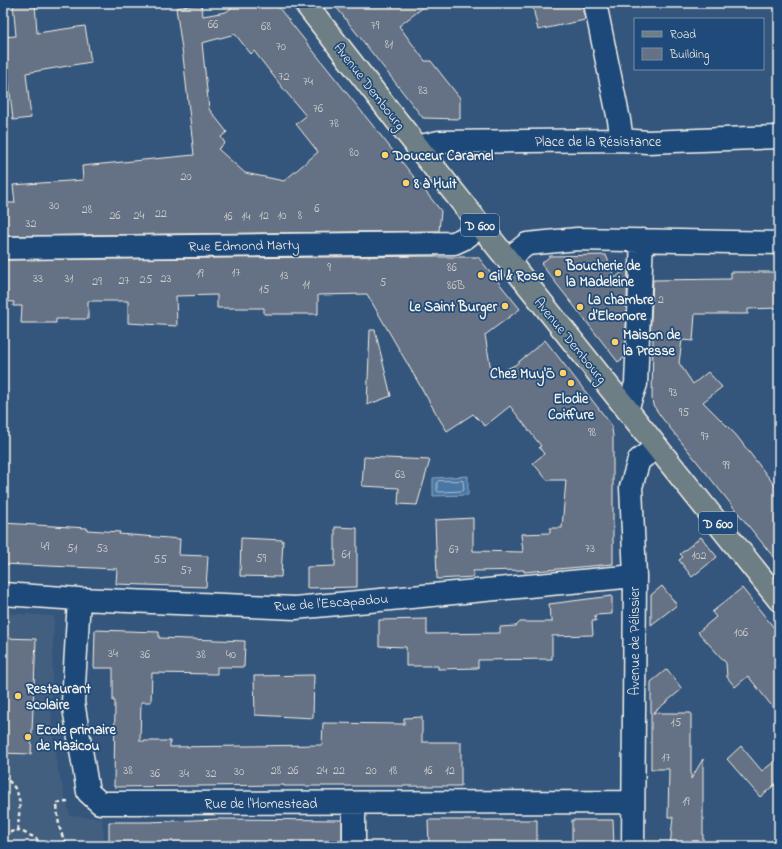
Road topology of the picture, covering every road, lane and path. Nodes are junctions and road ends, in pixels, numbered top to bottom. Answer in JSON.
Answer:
{"nodes":[{"id":1,"x":305,"y":3,"type":"edge"},
{"id":2,"x":595,"y":3,"type":"edge"},
{"id":3,"x":779,"y":137,"type":"edge"},
{"id":4,"x":622,"y":140,"type":"junction"},
{"id":5,"x":417,"y":147,"type":"junction"},
{"id":6,"x":480,"y":226,"type":"junction"},
{"id":7,"x":642,"y":240,"type":"junction"},
{"id":8,"x":779,"y":243,"type":"edge"},
{"id":9,"x":3,"y":248,"type":"edge"},
{"id":10,"x":508,"y":259,"type":"junction"},
{"id":11,"x":627,"y":409,"type":"junction"},
{"id":12,"x":657,"y":447,"type":"junction"},
{"id":13,"x":634,"y":576,"type":"junction"},
{"id":14,"x":3,"y":594,"type":"edge"},
{"id":15,"x":79,"y":599,"type":"junction"},
{"id":16,"x":779,"y":600,"type":"edge"},
{"id":17,"x":3,"y":776,"type":"edge"},
{"id":18,"x":88,"y":792,"type":"junction"},
{"id":19,"x":633,"y":802,"type":"junction"},
{"id":20,"x":354,"y":803,"type":"junction"},
{"id":21,"x":18,"y":830,"type":"junction"},
{"id":22,"x":3,"y":834,"type":"edge"},
{"id":23,"x":41,"y":846,"type":"edge"},
{"id":24,"x":69,"y":846,"type":"edge"},
{"id":25,"x":354,"y":846,"type":"edge"},
{"id":26,"x":633,"y":846,"type":"edge"}],
"edges":[{"from":1,"to":5,"type":"main road","name":"Avenue Dembourg","number":"D 600"},
{"from":2,"to":4,"type":"street"},
{"from":3,"to":4,"type":"street","name":"Place de la Résistance"},
{"from":4,"to":5,"type":"street","name":"Place de la Résistance"},
{"from":5,"to":6,"type":"main road","name":"Avenue Dembourg","number":"D 600"},
{"from":6,"to":9,"type":"street","name":"Rue Edmond Marty"},
{"from":6,"to":10,"type":"main road","name":"Avenue Dembourg","number":"D 600"},
{"from":7,"to":8,"type":"street"},
{"from":7,"to":10,"type":"street"},
{"from":7,"to":11,"type":"street"},
{"from":10,"to":11,"type":"main road","name":"Avenue Dembourg","number":"D 600"},
{"from":11,"to":12,"type":"main road","name":"Avenue Dembourg","number":"D 600"},
{"from":12,"to":13,"type":"street","name":"Avenue de Pélissier"},
{"from":12,"to":16,"type":"main road","name":"Avenue Dembourg","number":"D 600"},
{"from":13,"to":15,"type":"street","name":"Rue de l'Escapadou"},
{"from":13,"to":19,"type":"street","name":"Avenue de Pélissier"},
{"from":14,"to":15,"type":"street","name":"Rue de l'Escapadou"},
{"from":15,"to":18,"type":"street"},
{"from":17,"to":21,"type":"path"},
{"from":18,"to":20,"type":"street","name":"Rue de l'Homestead"},
{"from":18,"to":24,"type":"path"},
{"from":19,"to":20,"type":"street","name":"Rue de l'Homestead"},
{"from":19,"to":26,"type":"street","name":"Avenue de Pélissier"},
{"from":20,"to":25,"type":"street"},
{"from":21,"to":22,"type":"path"},
{"from":21,"to":23,"type":"path"}]}
